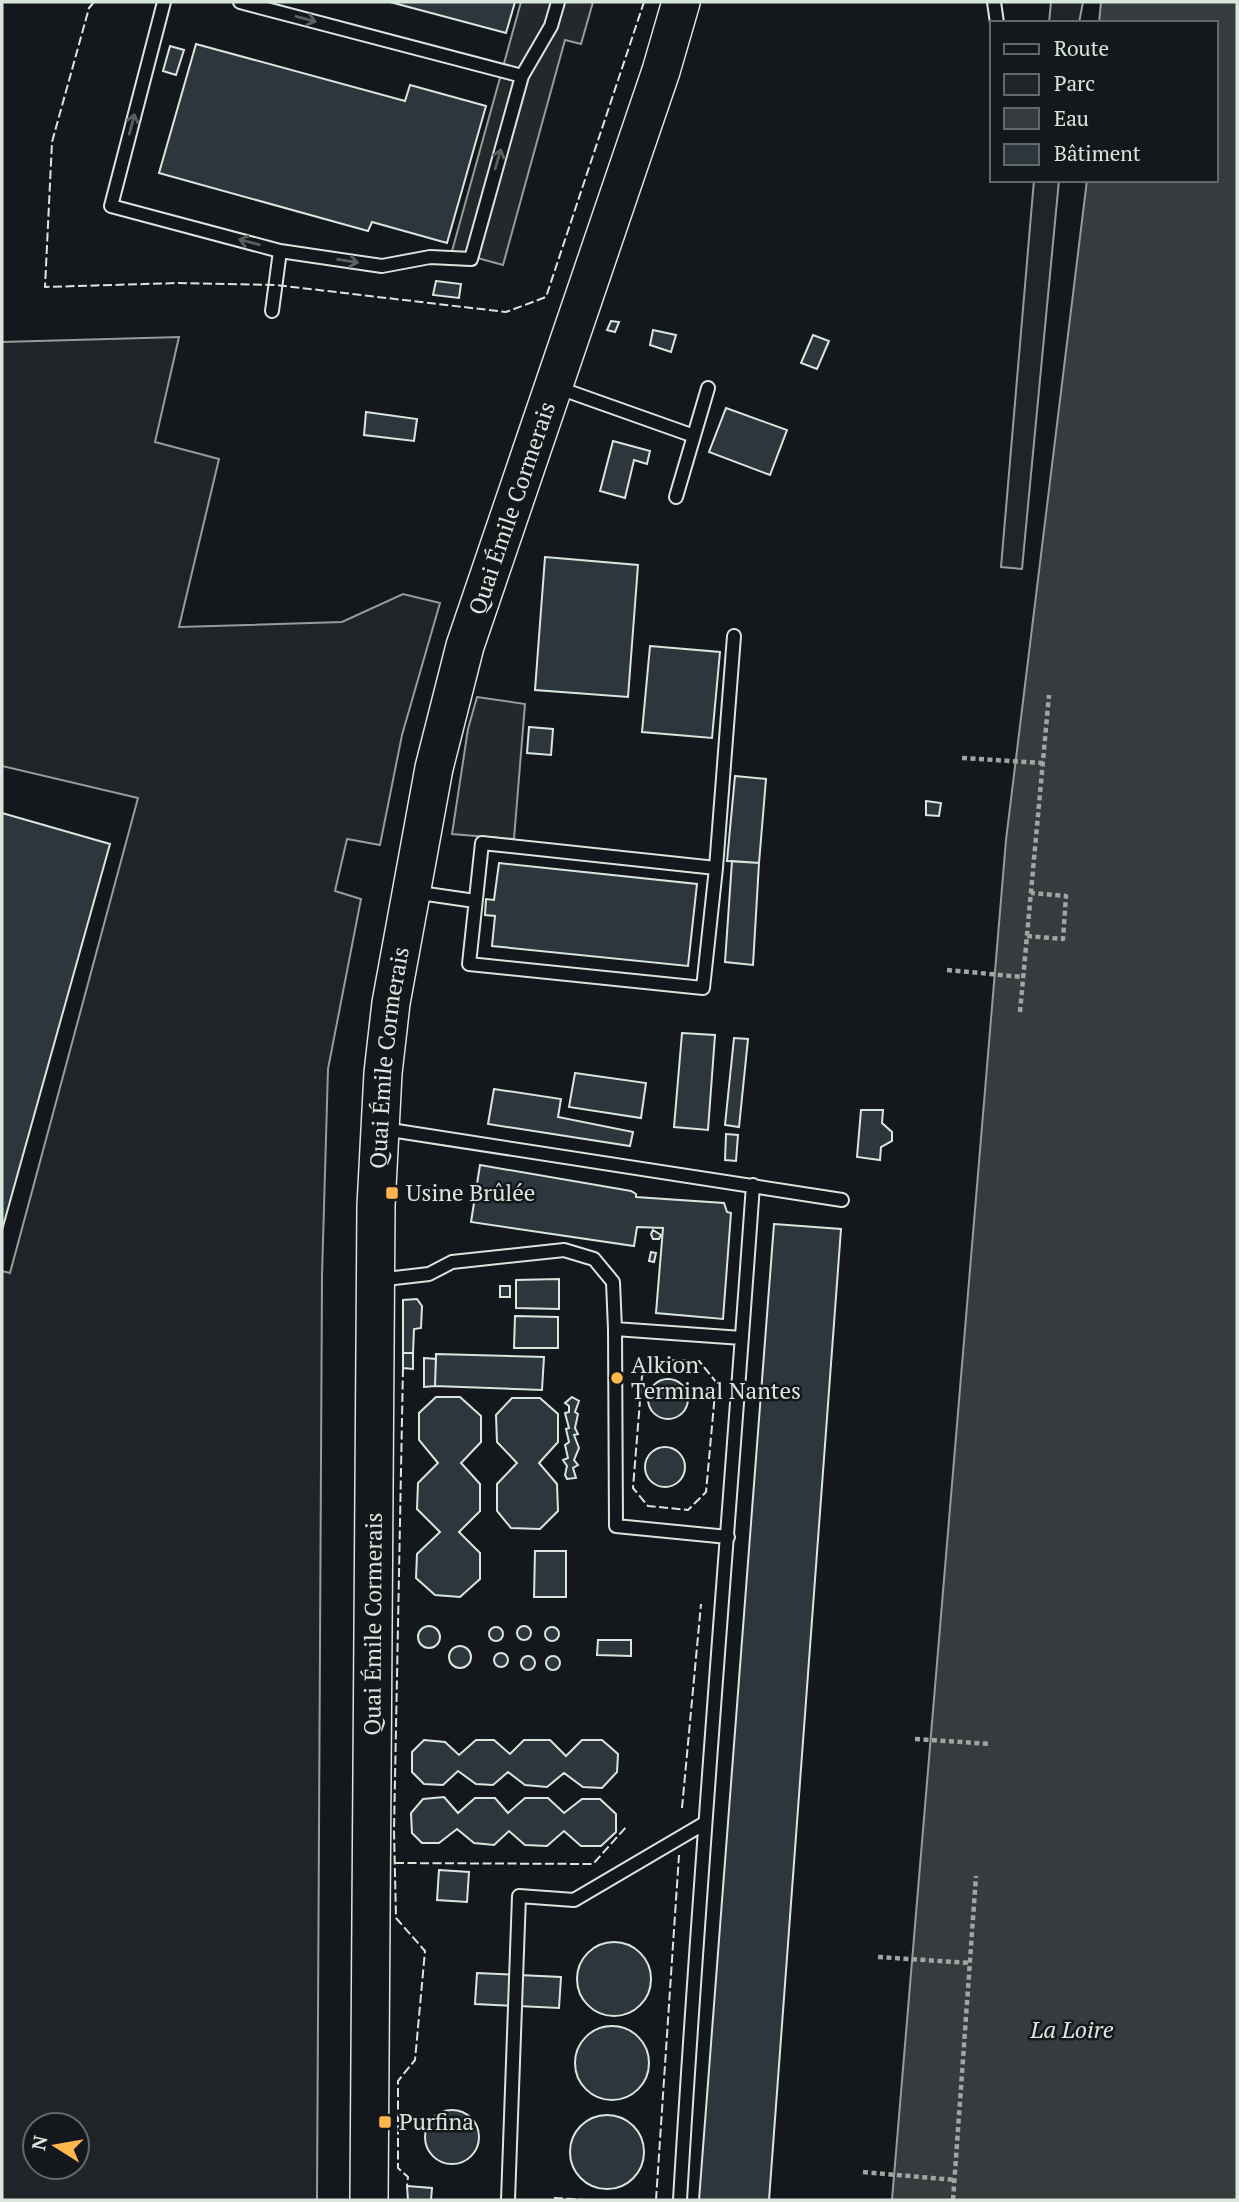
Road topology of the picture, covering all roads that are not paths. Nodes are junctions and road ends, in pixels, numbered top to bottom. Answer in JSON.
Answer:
{"nodes":[{"id":1,"x":164,"y":2,"type":"edge"},
{"id":2,"x":240,"y":2,"type":"edge"},
{"id":3,"x":558,"y":2,"type":"edge"},
{"id":4,"x":681,"y":2,"type":"edge"},
{"id":5,"x":994,"y":2,"type":"edge"},
{"id":6,"x":997,"y":21,"type":"edge"},
{"id":7,"x":522,"y":76,"type":"junction"},
{"id":8,"x":280,"y":251,"type":"junction"},
{"id":9,"x":272,"y":311,"type":"dead end"},
{"id":10,"x":553,"y":387,"type":"junction"},
{"id":11,"x":708,"y":388,"type":"dead end"},
{"id":12,"x":694,"y":436,"type":"junction"},
{"id":13,"x":676,"y":497,"type":"dead end"},
{"id":14,"x":734,"y":636,"type":"dead end"},
{"id":15,"x":716,"y":868,"type":"junction"},
{"id":16,"x":409,"y":891,"type":"junction"},
{"id":17,"x":475,"y":901,"type":"junction"},
{"id":18,"x":380,"y":1129,"type":"junction"},
{"id":19,"x":753,"y":1185,"type":"junction"},
{"id":20,"x":842,"y":1200,"type":"dead end"},
{"id":21,"x":375,"y":1280,"type":"junction"},
{"id":22,"x":615,"y":1329,"type":"junction"},
{"id":23,"x":742,"y":1338,"type":"junction"},
{"id":24,"x":728,"y":1537,"type":"junction"},
{"id":25,"x":705,"y":1823,"type":"junction"},
{"id":26,"x":369,"y":2200,"type":"edge"},
{"id":27,"x":508,"y":2200,"type":"edge"},
{"id":28,"x":680,"y":2200,"type":"edge"}],
"edges":[{"from":8,"to":1,"type":"lane","one_way":true},
{"from":2,"to":7,"type":"lane","one_way":true},
{"from":3,"to":7,"type":"lane"},
{"from":4,"to":10,"type":"main road","name":"Quai Émile Cormerais"},
{"from":5,"to":6,"type":"lane"},
{"from":8,"to":7,"type":"lane","one_way":true},
{"from":8,"to":9,"type":"lane"},
{"from":10,"to":12,"type":"lane"},
{"from":10,"to":16,"type":"main road","name":"Quai Émile Cormerais"},
{"from":11,"to":12,"type":"lane"},
{"from":12,"to":13,"type":"lane"},
{"from":14,"to":15,"type":"lane"},
{"from":15,"to":17,"type":"lane"},
{"from":15,"to":17,"type":"lane"},
{"from":16,"to":17,"type":"lane"},
{"from":16,"to":18,"type":"main road","name":"Quai Émile Cormerais"},
{"from":18,"to":19,"type":"lane"},
{"from":18,"to":21,"type":"main road","name":"Quai Émile Cormerais"},
{"from":19,"to":20,"type":"lane"},
{"from":19,"to":23,"type":"lane"},
{"from":21,"to":22,"type":"lane"},
{"from":21,"to":26,"type":"main road","name":"Quai Émile Cormerais"},
{"from":22,"to":23,"type":"lane"},
{"from":22,"to":24,"type":"lane"},
{"from":23,"to":24,"type":"lane"},
{"from":24,"to":25,"type":"lane"},
{"from":25,"to":27,"type":"lane"},
{"from":25,"to":28,"type":"lane"}]}
